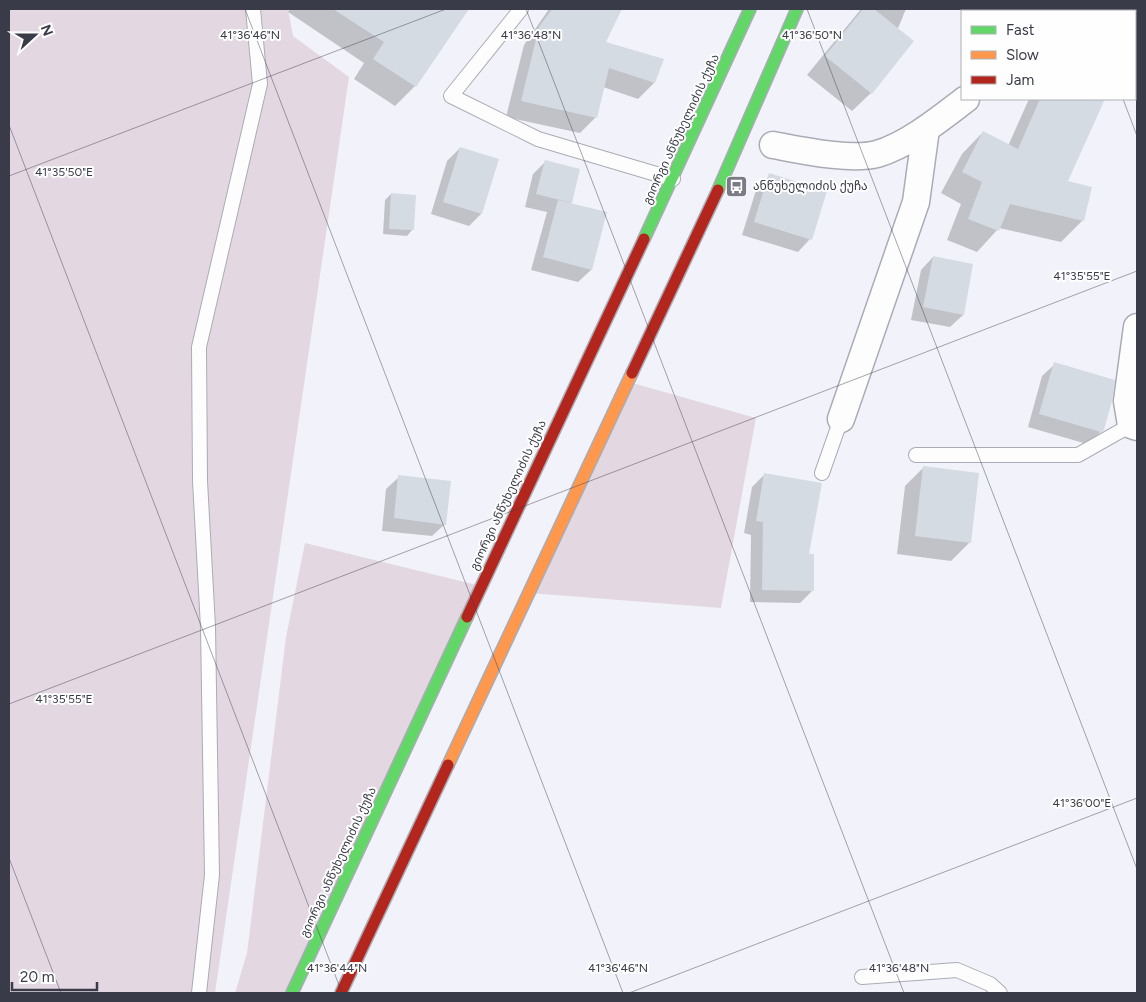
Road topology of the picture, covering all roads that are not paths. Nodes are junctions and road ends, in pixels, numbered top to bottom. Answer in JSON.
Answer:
{"nodes":[{"id":1,"x":253,"y":9,"type":"edge"},
{"id":2,"x":520,"y":9,"type":"edge"},
{"id":3,"x":750,"y":9,"type":"edge"},
{"id":4,"x":797,"y":9,"type":"edge"},
{"id":5,"x":965,"y":100,"type":"edge"},
{"id":6,"x":926,"y":129,"type":"junction"},
{"id":7,"x":773,"y":145,"type":"dead end"},
{"id":8,"x":673,"y":180,"type":"junction"},
{"id":9,"x":1137,"y":327,"type":"edge"},
{"id":10,"x":841,"y":419,"type":"joint"},
{"id":11,"x":1134,"y":426,"type":"edge"},
{"id":12,"x":916,"y":455,"type":"dead end"},
{"id":13,"x":822,"y":473,"type":"dead end"},
{"id":14,"x":862,"y":977,"type":"dead end"},
{"id":15,"x":198,"y":993,"type":"edge"},
{"id":16,"x":292,"y":993,"type":"edge"},
{"id":17,"x":341,"y":993,"type":"edge"},
{"id":18,"x":1000,"y":993,"type":"edge"}],
"edges":[{"from":1,"to":15,"type":"lane"},
{"from":2,"to":8,"type":"lane"},
{"from":3,"to":8,"type":"main road","name":"გიორგი ანწუხელიძის ქუჩა"},
{"from":4,"to":17,"type":"main road"},
{"from":5,"to":6,"type":"street"},
{"from":6,"to":7,"type":"street"},
{"from":6,"to":10,"type":"street"},
{"from":8,"to":16,"type":"main road","name":"გიორგი ანწუხელიძის ქუჩა"},
{"from":9,"to":11,"type":"street"},
{"from":10,"to":13,"type":"lane"},
{"from":11,"to":12,"type":"lane"},
{"from":14,"to":18,"type":"lane"}]}
